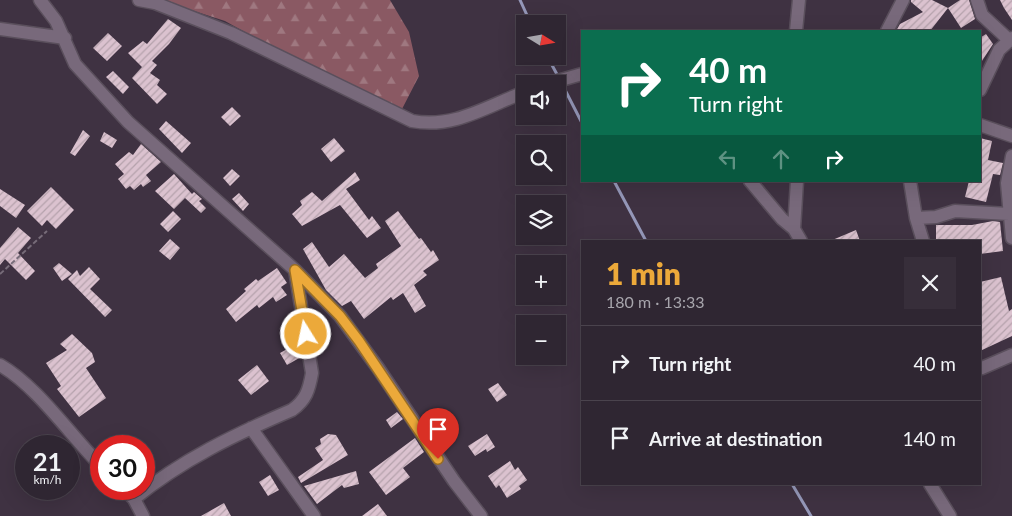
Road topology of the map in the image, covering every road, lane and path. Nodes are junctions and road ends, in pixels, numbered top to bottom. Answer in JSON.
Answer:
{"nodes":[{"id":1,"x":40,"y":0,"type":"edge"},
{"id":2,"x":139,"y":0,"type":"edge"},
{"id":3,"x":799,"y":0,"type":"edge"},
{"id":4,"x":903,"y":0,"type":"edge"},
{"id":5,"x":977,"y":0,"type":"edge"},
{"id":6,"x":0,"y":29,"type":"edge"},
{"id":7,"x":796,"y":30,"type":"edge"},
{"id":8,"x":888,"y":30,"type":"edge"},
{"id":9,"x":64,"y":38,"type":"junction"},
{"id":10,"x":1011,"y":39,"type":"edge"},
{"id":11,"x":581,"y":74,"type":"edge"},
{"id":12,"x":566,"y":79,"type":"edge"},
{"id":13,"x":981,"y":88,"type":"edge"},
{"id":14,"x":516,"y":96,"type":"edge"},
{"id":15,"x":981,"y":125,"type":"edge"},
{"id":16,"x":1012,"y":136,"type":"edge"},
{"id":17,"x":1012,"y":156,"type":"edge"},
{"id":18,"x":751,"y":182,"type":"edge"},
{"id":19,"x":796,"y":182,"type":"edge"},
{"id":20,"x":910,"y":182,"type":"edge"},
{"id":21,"x":1009,"y":214,"type":"junction"},
{"id":22,"x":916,"y":218,"type":"junction"},
{"id":23,"x":794,"y":229,"type":"junction"},
{"id":24,"x":47,"y":231,"type":"dead end"},
{"id":25,"x":1012,"y":238,"type":"edge"},
{"id":26,"x":800,"y":240,"type":"edge"},
{"id":27,"x":923,"y":240,"type":"edge"},
{"id":28,"x":295,"y":270,"type":"junction"},
{"id":29,"x":0,"y":274,"type":"edge"},
{"id":30,"x":1012,"y":355,"type":"edge"},
{"id":31,"x":0,"y":365,"type":"edge"},
{"id":32,"x":982,"y":368,"type":"dead end"},
{"id":33,"x":251,"y":428,"type":"junction"},
{"id":34,"x":90,"y":454,"type":"edge"},
{"id":35,"x":155,"y":481,"type":"edge"},
{"id":36,"x":931,"y":485,"type":"edge"},
{"id":37,"x":135,"y":500,"type":"edge"},
{"id":38,"x":143,"y":516,"type":"edge"},
{"id":39,"x":314,"y":516,"type":"edge"},
{"id":40,"x":480,"y":516,"type":"edge"},
{"id":41,"x":950,"y":516,"type":"edge"}],
"edges":[{"from":1,"to":9,"type":"street"},
{"from":2,"to":14,"type":"street"},
{"from":3,"to":7,"type":"street"},
{"from":4,"to":8,"type":"street"},
{"from":5,"to":10,"type":"street"},
{"from":6,"to":9,"type":"street"},
{"from":9,"to":28,"type":"street"},
{"from":10,"to":13,"type":"street"},
{"from":11,"to":12,"type":"street"},
{"from":15,"to":16,"type":"street"},
{"from":17,"to":21,"type":"street"},
{"from":18,"to":23,"type":"street"},
{"from":19,"to":23,"type":"street"},
{"from":20,"to":22,"type":"street"},
{"from":21,"to":22,"type":"street"},
{"from":21,"to":25,"type":"street"},
{"from":22,"to":27,"type":"street"},
{"from":23,"to":26,"type":"street"},
{"from":24,"to":29,"type":"path"},
{"from":28,"to":33,"type":"street"},
{"from":28,"to":40,"type":"street"},
{"from":30,"to":32,"type":"street"},
{"from":31,"to":34,"type":"street"},
{"from":33,"to":35,"type":"street"},
{"from":33,"to":39,"type":"street"},
{"from":36,"to":41,"type":"street"},
{"from":37,"to":38,"type":"street"}]}
